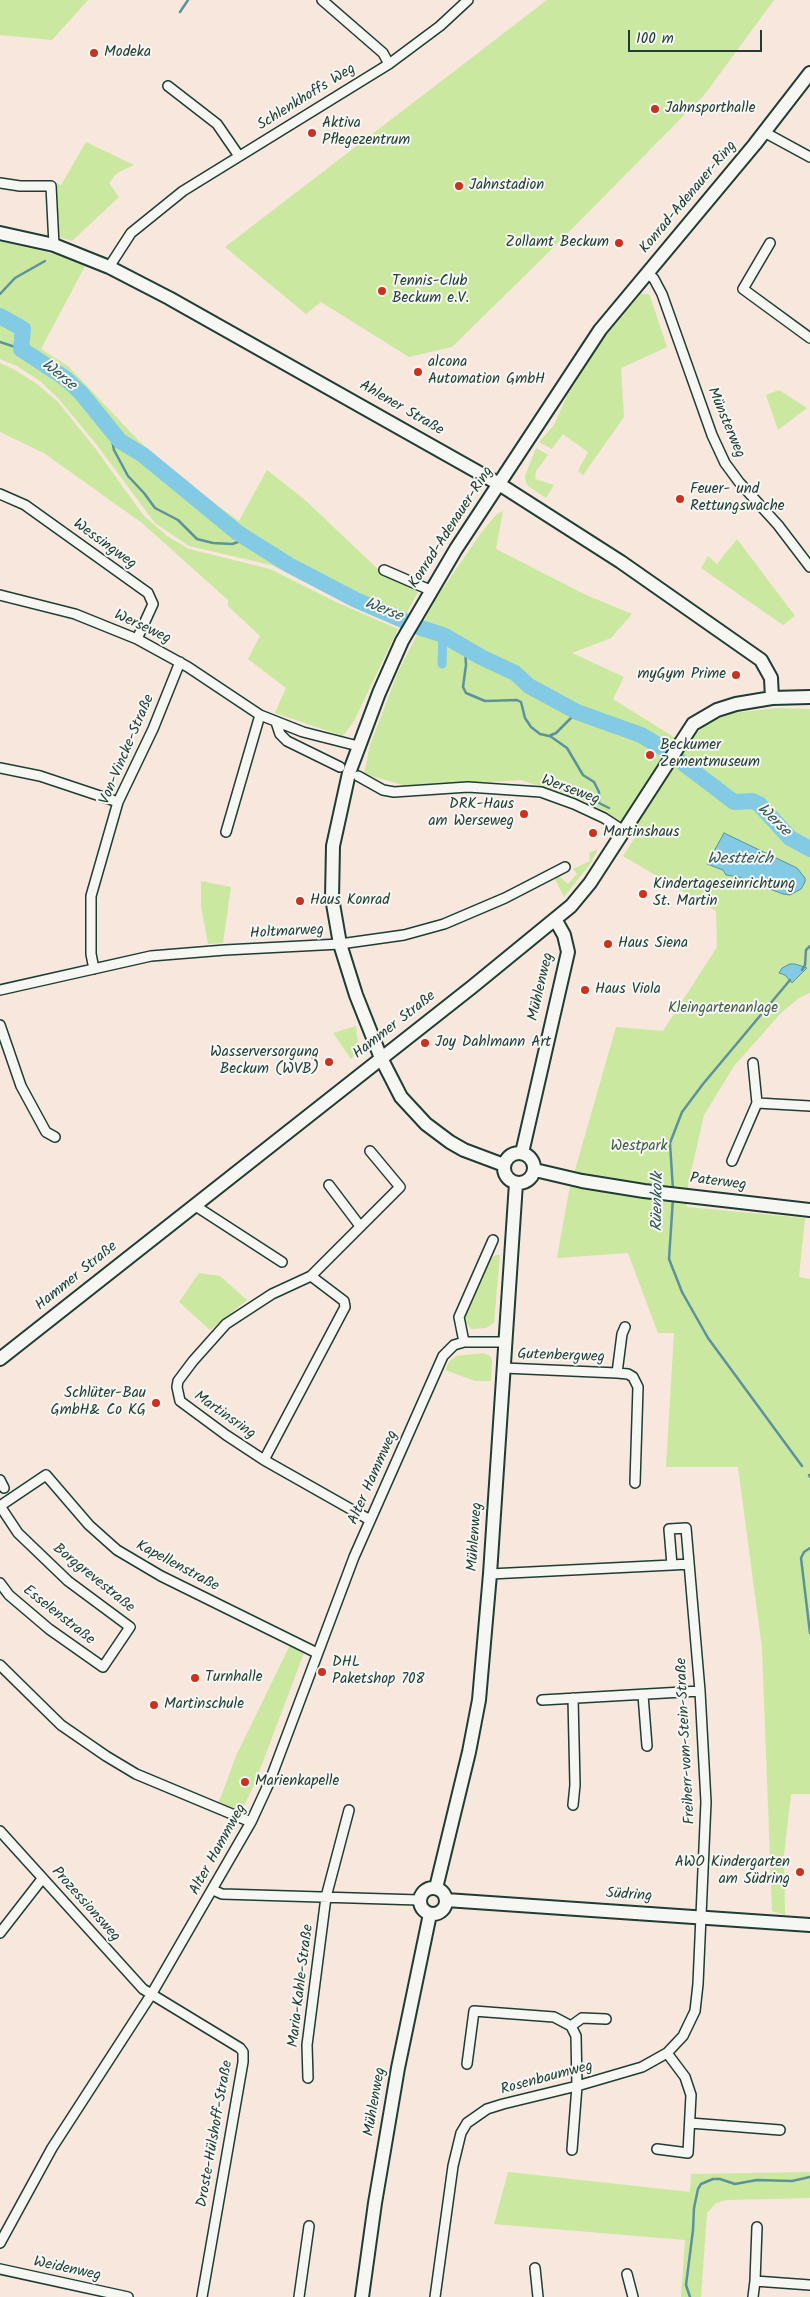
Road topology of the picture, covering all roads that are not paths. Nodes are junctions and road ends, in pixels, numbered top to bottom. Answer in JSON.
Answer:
{"nodes":[{"id":1,"x":322,"y":0,"type":"edge"},
{"id":2,"x":468,"y":0,"type":"edge"},
{"id":3,"x":389,"y":64,"type":"junction"},
{"id":4,"x":810,"y":72,"type":"edge"},
{"id":5,"x":168,"y":86,"type":"dead end"},
{"id":6,"x":764,"y":132,"type":"junction"},
{"id":7,"x":239,"y":156,"type":"junction"},
{"id":8,"x":810,"y":157,"type":"edge"},
{"id":9,"x":0,"y":183,"type":"edge"},
{"id":10,"x":0,"y":233,"type":"edge"},
{"id":11,"x":770,"y":243,"type":"dead end"},
{"id":12,"x":54,"y":246,"type":"junction"},
{"id":13,"x":109,"y":267,"type":"junction"},
{"id":14,"x":647,"y":272,"type":"junction"},
{"id":15,"x":810,"y":338,"type":"edge"},
{"id":16,"x":500,"y":484,"type":"junction"},
{"id":17,"x":0,"y":494,"type":"edge"},
{"id":18,"x":809,"y":562,"type":"edge"},
{"id":19,"x":384,"y":570,"type":"dead end"},
{"id":20,"x":430,"y":590,"type":"junction"},
{"id":21,"x":0,"y":595,"type":"edge"},
{"id":22,"x":137,"y":639,"type":"junction"},
{"id":23,"x":180,"y":662,"type":"junction"},
{"id":24,"x":810,"y":697,"type":"edge"},
{"id":25,"x":772,"y":698,"type":"junction"},
{"id":26,"x":260,"y":715,"type":"junction"},
{"id":27,"x":276,"y":722,"type":"junction"},
{"id":28,"x":358,"y":746,"type":"junction"},
{"id":29,"x":340,"y":767,"type":"dead end"},
{"id":30,"x":0,"y":768,"type":"edge"},
{"id":31,"x":358,"y":776,"type":"dead end"},
{"id":32,"x":118,"y":802,"type":"junction"},
{"id":33,"x":624,"y":831,"type":"junction"},
{"id":34,"x":226,"y":832,"type":"dead end"},
{"id":35,"x":565,"y":867,"type":"dead end"},
{"id":36,"x":555,"y":919,"type":"junction"},
{"id":37,"x":340,"y":944,"type":"junction"},
{"id":38,"x":94,"y":969,"type":"junction"},
{"id":39,"x":0,"y":990,"type":"edge"},
{"id":40,"x":0,"y":1025,"type":"edge"},
{"id":41,"x":381,"y":1058,"type":"junction"},
{"id":42,"x":753,"y":1063,"type":"dead end"},
{"id":43,"x":757,"y":1102,"type":"junction"},
{"id":44,"x":810,"y":1106,"type":"edge"},
{"id":45,"x":55,"y":1137,"type":"dead end"},
{"id":46,"x":370,"y":1151,"type":"dead end"},
{"id":47,"x":522,"y":1153,"type":"junction"},
{"id":48,"x":732,"y":1161,"type":"dead end"},
{"id":49,"x":504,"y":1165,"type":"junction"},
{"id":50,"x":535,"y":1170,"type":"junction"},
{"id":51,"x":516,"y":1183,"type":"junction"},
{"id":52,"x":329,"y":1186,"type":"dead end"},
{"id":53,"x":194,"y":1205,"type":"junction"},
{"id":54,"x":810,"y":1210,"type":"edge"},
{"id":55,"x":360,"y":1226,"type":"junction"},
{"id":56,"x":493,"y":1240,"type":"dead end"},
{"id":57,"x":282,"y":1262,"type":"dead end"},
{"id":58,"x":310,"y":1276,"type":"junction"},
{"id":59,"x":626,"y":1327,"type":"dead end"},
{"id":60,"x":464,"y":1342,"type":"junction"},
{"id":61,"x":506,"y":1342,"type":"junction"},
{"id":62,"x":0,"y":1360,"type":"edge"},
{"id":63,"x":504,"y":1368,"type":"junction"},
{"id":64,"x":617,"y":1373,"type":"junction"},
{"id":65,"x":264,"y":1460,"type":"junction"},
{"id":66,"x":635,"y":1483,"type":"dead end"},
{"id":67,"x":0,"y":1506,"type":"edge"},
{"id":68,"x":370,"y":1520,"type":"junction"},
{"id":69,"x":689,"y":1564,"type":"junction"},
{"id":70,"x":672,"y":1565,"type":"junction"},
{"id":71,"x":490,"y":1574,"type":"junction"},
{"id":72,"x":0,"y":1583,"type":"edge"},
{"id":73,"x":317,"y":1653,"type":"junction"},
{"id":74,"x":0,"y":1665,"type":"edge"},
{"id":75,"x":103,"y":1667,"type":"joint"},
{"id":76,"x":700,"y":1691,"type":"junction"},
{"id":77,"x":643,"y":1695,"type":"junction"},
{"id":78,"x":573,"y":1698,"type":"junction"},
{"id":79,"x":542,"y":1700,"type":"dead end"},
{"id":80,"x":647,"y":1746,"type":"dead end"},
{"id":81,"x":573,"y":1805,"type":"dead end"},
{"id":82,"x":349,"y":1810,"type":"dead end"},
{"id":83,"x":251,"y":1822,"type":"junction"},
{"id":84,"x":0,"y":1832,"type":"edge"},
{"id":85,"x":42,"y":1879,"type":"junction"},
{"id":86,"x":436,"y":1888,"type":"junction"},
{"id":87,"x":213,"y":1890,"type":"junction"},
{"id":88,"x":326,"y":1897,"type":"junction"},
{"id":89,"x":419,"y":1900,"type":"junction"},
{"id":90,"x":446,"y":1900,"type":"junction"},
{"id":91,"x":430,"y":1914,"type":"junction"},
{"id":92,"x":702,"y":1918,"type":"junction"},
{"id":93,"x":810,"y":1925,"type":"edge"},
{"id":94,"x":0,"y":1933,"type":"edge"},
{"id":95,"x":151,"y":1995,"type":"junction"},
{"id":96,"x":606,"y":2019,"type":"dead end"},
{"id":97,"x":571,"y":2026,"type":"junction"},
{"id":98,"x":667,"y":2053,"type":"junction"},
{"id":99,"x":466,"y":2064,"type":"dead end"},
{"id":100,"x":308,"y":2078,"type":"dead end"},
{"id":101,"x":577,"y":2086,"type":"junction"},
{"id":102,"x":690,"y":2123,"type":"junction"},
{"id":103,"x":780,"y":2130,"type":"dead end"},
{"id":104,"x":572,"y":2150,"type":"dead end"},
{"id":105,"x":657,"y":2150,"type":"dead end"},
{"id":106,"x":309,"y":2226,"type":"dead end"},
{"id":107,"x":757,"y":2226,"type":"dead end"},
{"id":108,"x":0,"y":2243,"type":"edge"},
{"id":109,"x":535,"y":2268,"type":"dead end"},
{"id":110,"x":0,"y":2269,"type":"edge"},
{"id":111,"x":628,"y":2274,"type":"dead end"},
{"id":112,"x":754,"y":2281,"type":"junction"},
{"id":113,"x":810,"y":2285,"type":"edge"},
{"id":114,"x":128,"y":2297,"type":"edge"},
{"id":115,"x":202,"y":2297,"type":"edge"},
{"id":116,"x":299,"y":2297,"type":"edge"},
{"id":117,"x":362,"y":2297,"type":"edge"},
{"id":118,"x":436,"y":2297,"type":"edge"},
{"id":119,"x":538,"y":2297,"type":"edge"},
{"id":120,"x":633,"y":2297,"type":"edge"},
{"id":121,"x":753,"y":2297,"type":"edge"}],
"edges":[{"from":1,"to":3,"type":"street"},
{"from":2,"to":3,"type":"street","name":"Schlenkhoffs Weg"},
{"from":3,"to":7,"type":"street","name":"Schlenkhoffs Weg"},
{"from":4,"to":6,"type":"main road","name":"Konrad-Adenauer-Ring"},
{"from":5,"to":7,"type":"street"},
{"from":6,"to":8,"type":"street"},
{"from":6,"to":14,"type":"main road","name":"Konrad-Adenauer-Ring"},
{"from":7,"to":13,"type":"street","name":"Schlenkhoffs Weg"},
{"from":9,"to":12,"type":"street"},
{"from":10,"to":12,"type":"main road","name":"Ahlener Straße"},
{"from":11,"to":15,"type":"street"},
{"from":12,"to":13,"type":"main road","name":"Ahlener Straße"},
{"from":13,"to":16,"type":"main road","name":"Ahlener Straße"},
{"from":14,"to":16,"type":"main road","name":"Konrad-Adenauer-Ring"},
{"from":14,"to":18,"type":"street","name":"Münsterweg"},
{"from":16,"to":20,"type":"main road","name":"Konrad-Adenauer-Ring"},
{"from":16,"to":25,"type":"main road","name":"Ahlener Straße"},
{"from":17,"to":22,"type":"street","name":"Wessingweg"},
{"from":19,"to":20,"type":"street"},
{"from":20,"to":28,"type":"main road","name":"Konrad-Adenauer-Ring"},
{"from":21,"to":22,"type":"street","name":"Werseweg"},
{"from":22,"to":23,"type":"street","name":"Werseweg"},
{"from":23,"to":26,"type":"street","name":"Werseweg"},
{"from":23,"to":32,"type":"street","name":"Von-Vincke-Straße"},
{"from":24,"to":25,"type":"main road","name":"Hammer Straße"},
{"from":25,"to":33,"type":"main road","name":"Hammer Straße"},
{"from":26,"to":27,"type":"street","name":"Werseweg"},
{"from":26,"to":34,"type":"street"},
{"from":27,"to":28,"type":"street","name":"Werseweg"},
{"from":27,"to":29,"type":"street"},
{"from":28,"to":37,"type":"main road","name":"Konrad-Adenauer-Ring"},
{"from":30,"to":32,"type":"street"},
{"from":31,"to":33,"type":"street","name":"Werseweg"},
{"from":32,"to":38,"type":"street","name":"Von-Vincke-Straße"},
{"from":33,"to":36,"type":"main road","name":"Hammer Straße"},
{"from":35,"to":37,"type":"street","name":"Holtmarweg"},
{"from":36,"to":41,"type":"main road","name":"Hammer Straße"},
{"from":36,"to":47,"type":"main road","name":"Mühlenweg"},
{"from":37,"to":38,"type":"street","name":"Holtmarweg"},
{"from":37,"to":41,"type":"main road","name":"Konrad-Adenauer-Ring"},
{"from":38,"to":39,"type":"street","name":"Holtmarweg"},
{"from":40,"to":45,"type":"street"},
{"from":41,"to":49,"type":"main road","name":"Konrad-Adenauer-Ring"},
{"from":41,"to":53,"type":"main road","name":"Hammer Straße"},
{"from":42,"to":43,"type":"street"},
{"from":43,"to":44,"type":"street"},
{"from":43,"to":48,"type":"street"},
{"from":46,"to":55,"type":"street","name":"Martinsring"},
{"from":47,"to":49,"type":"main road"},
{"from":47,"to":50,"type":"main road"},
{"from":49,"to":51,"type":"main road"},
{"from":50,"to":51,"type":"main road"},
{"from":50,"to":54,"type":"main road","name":"Paterweg"},
{"from":51,"to":61,"type":"main road","name":"Mühlenweg"},
{"from":52,"to":55,"type":"street"},
{"from":53,"to":57,"type":"street"},
{"from":53,"to":62,"type":"main road","name":"Hammer Straße"},
{"from":55,"to":58,"type":"street","name":"Martinsring"},
{"from":56,"to":60,"type":"street"},
{"from":58,"to":65,"type":"street","name":"Martinsring"},
{"from":58,"to":65,"type":"street","name":"Martinsring"},
{"from":59,"to":64,"type":"street","name":"Gutenbergweg"},
{"from":60,"to":61,"type":"street"},
{"from":60,"to":68,"type":"street","name":"Alter Hammweg"},
{"from":61,"to":63,"type":"main road","name":"Mühlenweg"},
{"from":63,"to":64,"type":"street","name":"Gutenbergweg"},
{"from":63,"to":71,"type":"main road","name":"Mühlenweg"},
{"from":64,"to":66,"type":"street","name":"Gutenbergweg"},
{"from":65,"to":68,"type":"street","name":"Martinsring"},
{"from":67,"to":73,"type":"street","name":"Kapellenstraße"},
{"from":67,"to":75,"type":"street","name":"Borggrevestraße"},
{"from":68,"to":73,"type":"street","name":"Alter Hammweg"},
{"from":69,"to":70,"type":"street"},
{"from":69,"to":70,"type":"street","name":"Freiherr-vom-Stein-Straße"},
{"from":69,"to":76,"type":"street","name":"Freiherr-vom-Stein-Straße"},
{"from":70,"to":71,"type":"street"},
{"from":71,"to":86,"type":"main road","name":"Mühlenweg"},
{"from":72,"to":75,"type":"street","name":"Esselenstraße"},
{"from":73,"to":83,"type":"street","name":"Alter Hammweg"},
{"from":74,"to":83,"type":"street"},
{"from":76,"to":77,"type":"street"},
{"from":76,"to":92,"type":"street","name":"Freiherr-vom-Stein-Straße"},
{"from":77,"to":78,"type":"street"},
{"from":77,"to":80,"type":"street"},
{"from":78,"to":79,"type":"street"},
{"from":78,"to":81,"type":"street"},
{"from":82,"to":88,"type":"street","name":"Maria-Kahle-Straße"},
{"from":83,"to":87,"type":"street","name":"Alter Hammweg"},
{"from":84,"to":85,"type":"street","name":"Prozessionsweg"},
{"from":85,"to":94,"type":"street"},
{"from":85,"to":95,"type":"street","name":"Prozessionsweg"},
{"from":86,"to":89,"type":"main road"},
{"from":86,"to":90,"type":"main road"},
{"from":87,"to":88,"type":"street"},
{"from":87,"to":95,"type":"street","name":"Alter Hammweg"},
{"from":88,"to":89,"type":"street"},
{"from":88,"to":100,"type":"street","name":"Maria-Kahle-Straße"},
{"from":89,"to":91,"type":"main road"},
{"from":90,"to":91,"type":"main road"},
{"from":90,"to":92,"type":"main road","name":"Südring"},
{"from":91,"to":117,"type":"main road","name":"Mühlenweg"},
{"from":92,"to":93,"type":"main road","name":"Südring"},
{"from":92,"to":98,"type":"street","name":"Rosenbaumweg"},
{"from":95,"to":108,"type":"street","name":"Alter Hammweg"},
{"from":95,"to":115,"type":"street","name":"Droste-Hülshoff-Straße"},
{"from":96,"to":97,"type":"street"},
{"from":97,"to":99,"type":"street"},
{"from":97,"to":101,"type":"street"},
{"from":98,"to":101,"type":"street","name":"Rosenbaumweg"},
{"from":98,"to":102,"type":"street"},
{"from":101,"to":104,"type":"street"},
{"from":101,"to":118,"type":"street","name":"Rosenbaumweg"},
{"from":102,"to":103,"type":"street"},
{"from":102,"to":105,"type":"street"},
{"from":106,"to":116,"type":"street"},
{"from":107,"to":112,"type":"street"},
{"from":109,"to":119,"type":"street"},
{"from":110,"to":114,"type":"street","name":"Weidenweg"},
{"from":111,"to":120,"type":"street"},
{"from":112,"to":113,"type":"street"},
{"from":112,"to":121,"type":"street"}]}
